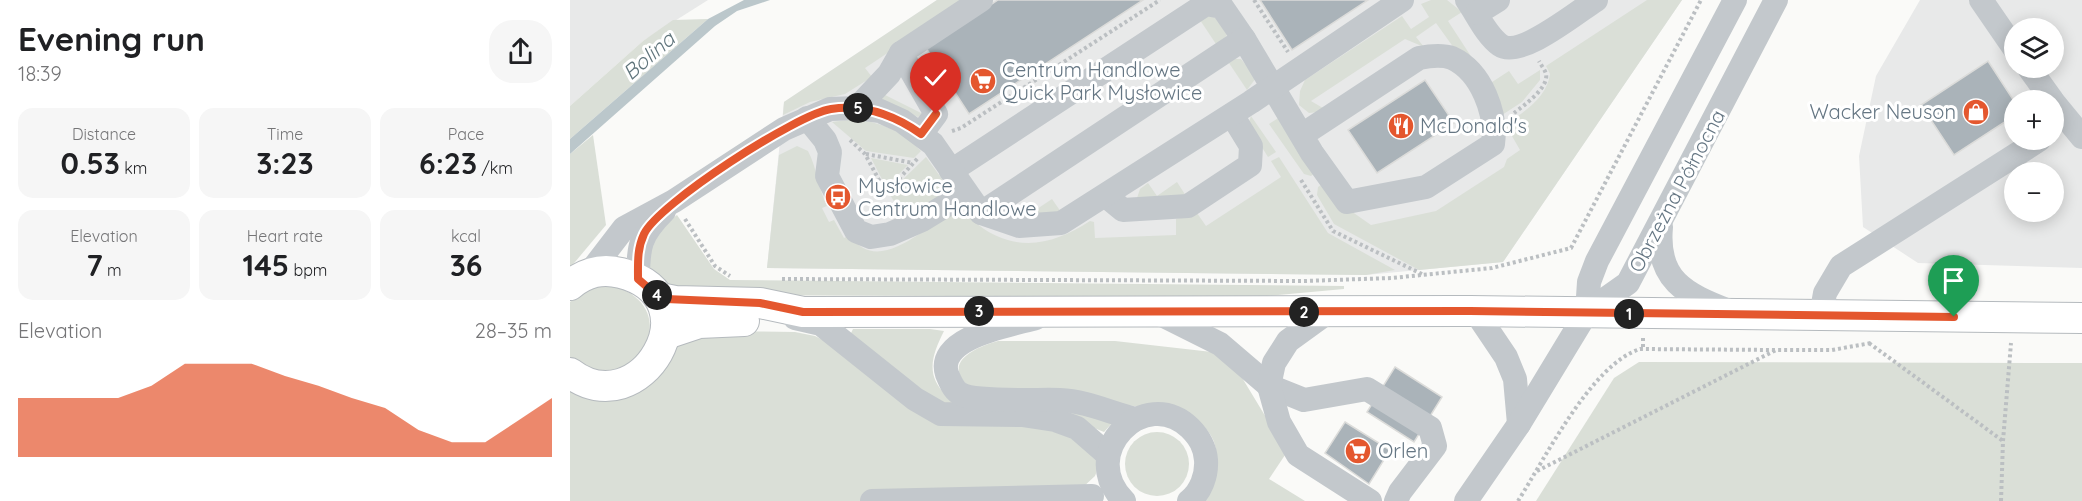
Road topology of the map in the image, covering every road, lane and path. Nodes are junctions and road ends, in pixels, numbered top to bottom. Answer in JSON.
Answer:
{"nodes":[{"id":1,"x":981,"y":0,"type":"edge"},
{"id":2,"x":1254,"y":0,"type":"edge"},
{"id":3,"x":1402,"y":0,"type":"edge"},
{"id":4,"x":1498,"y":0,"type":"edge"},
{"id":5,"x":1596,"y":0,"type":"edge"},
{"id":6,"x":1701,"y":0,"type":"edge"},
{"id":7,"x":1735,"y":0,"type":"edge"},
{"id":8,"x":1776,"y":0,"type":"edge"},
{"id":9,"x":1981,"y":0,"type":"edge"},
{"id":10,"x":1472,"y":6,"type":"edge"},
{"id":11,"x":2004,"y":33,"type":"edge"},
{"id":12,"x":1244,"y":39,"type":"junction"},
{"id":13,"x":901,"y":53,"type":"junction"},
{"id":14,"x":1290,"y":55,"type":"dead end"},
{"id":15,"x":1274,"y":86,"type":"junction"},
{"id":16,"x":857,"y":108,"type":"junction"},
{"id":17,"x":1232,"y":115,"type":"junction"},
{"id":18,"x":807,"y":118,"type":"junction"},
{"id":19,"x":921,"y":134,"type":"junction"},
{"id":20,"x":1302,"y":135,"type":"junction"},
{"id":21,"x":2023,"y":150,"type":"edge"},
{"id":22,"x":865,"y":154,"type":"dead end"},
{"id":23,"x":913,"y":163,"type":"dead end"},
{"id":24,"x":951,"y":171,"type":"junction"},
{"id":25,"x":966,"y":193,"type":"junction"},
{"id":26,"x":1106,"y":196,"type":"junction"},
{"id":27,"x":674,"y":201,"type":"junction"},
{"id":28,"x":981,"y":213,"type":"junction"},
{"id":29,"x":1662,"y":222,"type":"junction"},
{"id":30,"x":1333,"y":231,"type":"dead end"},
{"id":31,"x":1424,"y":276,"type":"junction"},
{"id":32,"x":581,"y":278,"type":"edge"},
{"id":33,"x":741,"y":278,"type":"dead end"},
{"id":34,"x":775,"y":279,"type":"dead end"},
{"id":35,"x":649,"y":288,"type":"junction"},
{"id":36,"x":1154,"y":311,"type":"junction"},
{"id":37,"x":1061,"y":312,"type":"junction"},
{"id":38,"x":1328,"y":312,"type":"junction"},
{"id":39,"x":1475,"y":312,"type":"junction"},
{"id":40,"x":1587,"y":312,"type":"junction"},
{"id":41,"x":794,"y":314,"type":"junction"},
{"id":42,"x":1743,"y":316,"type":"junction"},
{"id":43,"x":1821,"y":316,"type":"junction"},
{"id":44,"x":2082,"y":318,"type":"edge"},
{"id":45,"x":666,"y":334,"type":"junction"},
{"id":46,"x":1880,"y":341,"type":"dead end"},
{"id":47,"x":2000,"y":342,"type":"dead end"},
{"id":48,"x":2011,"y":342,"type":"junction"},
{"id":49,"x":2023,"y":342,"type":"dead end"},
{"id":50,"x":1869,"y":343,"type":"junction"},
{"id":51,"x":1776,"y":350,"type":"junction"},
{"id":52,"x":574,"y":377,"type":"edge"},
{"id":53,"x":1269,"y":386,"type":"junction"},
{"id":54,"x":1136,"y":419,"type":"junction"},
{"id":55,"x":1519,"y":424,"type":"junction"},
{"id":56,"x":2003,"y":441,"type":"junction"},
{"id":57,"x":1108,"y":455,"type":"junction"},
{"id":58,"x":1537,"y":471,"type":"junction"},
{"id":59,"x":1110,"y":480,"type":"junction"},
{"id":60,"x":1091,"y":498,"type":"edge"},
{"id":61,"x":937,"y":500,"type":"edge"},
{"id":62,"x":1191,"y":500,"type":"edge"},
{"id":63,"x":872,"y":501,"type":"edge"},
{"id":64,"x":1124,"y":501,"type":"edge"},
{"id":65,"x":1370,"y":501,"type":"edge"},
{"id":66,"x":1396,"y":501,"type":"edge"},
{"id":67,"x":1466,"y":501,"type":"edge"},
{"id":68,"x":1518,"y":501,"type":"edge"},
{"id":69,"x":2001,"y":501,"type":"edge"}],
"edges":[{"from":1,"to":13,"type":"street"},
{"from":2,"to":14,"type":"path"},
{"from":3,"to":15,"type":"street"},
{"from":4,"to":10,"type":"street"},
{"from":5,"to":10,"type":"street"},
{"from":6,"to":31,"type":"path"},
{"from":7,"to":40,"type":"street","name":"Obrzeżna Północna"},
{"from":8,"to":29,"type":"street","name":"Obrzeżna Północna"},
{"from":9,"to":11,"type":"street"},
{"from":12,"to":15,"type":"street"},
{"from":12,"to":24,"type":"street"},
{"from":12,"to":28,"type":"street"},
{"from":13,"to":16,"type":"street"},
{"from":13,"to":19,"type":"street"},
{"from":15,"to":17,"type":"street"},
{"from":15,"to":20,"type":"street"},
{"from":16,"to":18,"type":"street"},
{"from":16,"to":19,"type":"street"},
{"from":17,"to":26,"type":"street"},
{"from":17,"to":26,"type":"street"},
{"from":18,"to":25,"type":"street"},
{"from":18,"to":27,"type":"street"},
{"from":19,"to":24,"type":"street"},
{"from":20,"to":20,"type":"street"},
{"from":21,"to":43,"type":"street"},
{"from":22,"to":23,"type":"path"},
{"from":24,"to":25,"type":"street"},
{"from":25,"to":28,"type":"street"},
{"from":26,"to":28,"type":"street"},
{"from":27,"to":32,"type":"street"},
{"from":27,"to":33,"type":"path"},
{"from":27,"to":35,"type":"street"},
{"from":29,"to":40,"type":"street","name":"Obrzeżna Północna"},
{"from":29,"to":42,"type":"street"},
{"from":30,"to":31,"type":"path"},
{"from":31,"to":34,"type":"path"},
{"from":32,"to":35,"type":"main road"},
{"from":35,"to":41,"type":"main road"},
{"from":35,"to":45,"type":"main road"},
{"from":36,"to":37,"type":"main road"},
{"from":36,"to":38,"type":"main road"},
{"from":36,"to":53,"type":"street"},
{"from":37,"to":41,"type":"main road"},
{"from":37,"to":54,"type":"street"},
{"from":38,"to":39,"type":"main road"},
{"from":38,"to":53,"type":"street"},
{"from":39,"to":40,"type":"main road"},
{"from":39,"to":55,"type":"street"},
{"from":40,"to":42,"type":"main road"},
{"from":40,"to":55,"type":"street"},
{"from":41,"to":45,"type":"main road"},
{"from":41,"to":57,"type":"street"},
{"from":42,"to":43,"type":"main road"},
{"from":43,"to":44,"type":"main road"},
{"from":45,"to":52,"type":"main road"},
{"from":46,"to":50,"type":"path"},
{"from":47,"to":48,"type":"path"},
{"from":48,"to":49,"type":"path"},
{"from":48,"to":56,"type":"path"},
{"from":50,"to":51,"type":"path"},
{"from":50,"to":56,"type":"path"},
{"from":51,"to":58,"type":"path"},
{"from":51,"to":58,"type":"path"},
{"from":53,"to":65,"type":"street"},
{"from":53,"to":66,"type":"street"},
{"from":54,"to":57,"type":"street"},
{"from":54,"to":62,"type":"street"},
{"from":55,"to":67,"type":"street"},
{"from":56,"to":69,"type":"path"},
{"from":57,"to":59,"type":"street"},
{"from":58,"to":68,"type":"path"},
{"from":59,"to":60,"type":"street"},
{"from":59,"to":64,"type":"street"},
{"from":60,"to":61,"type":"street"},
{"from":61,"to":63,"type":"street"}]}
